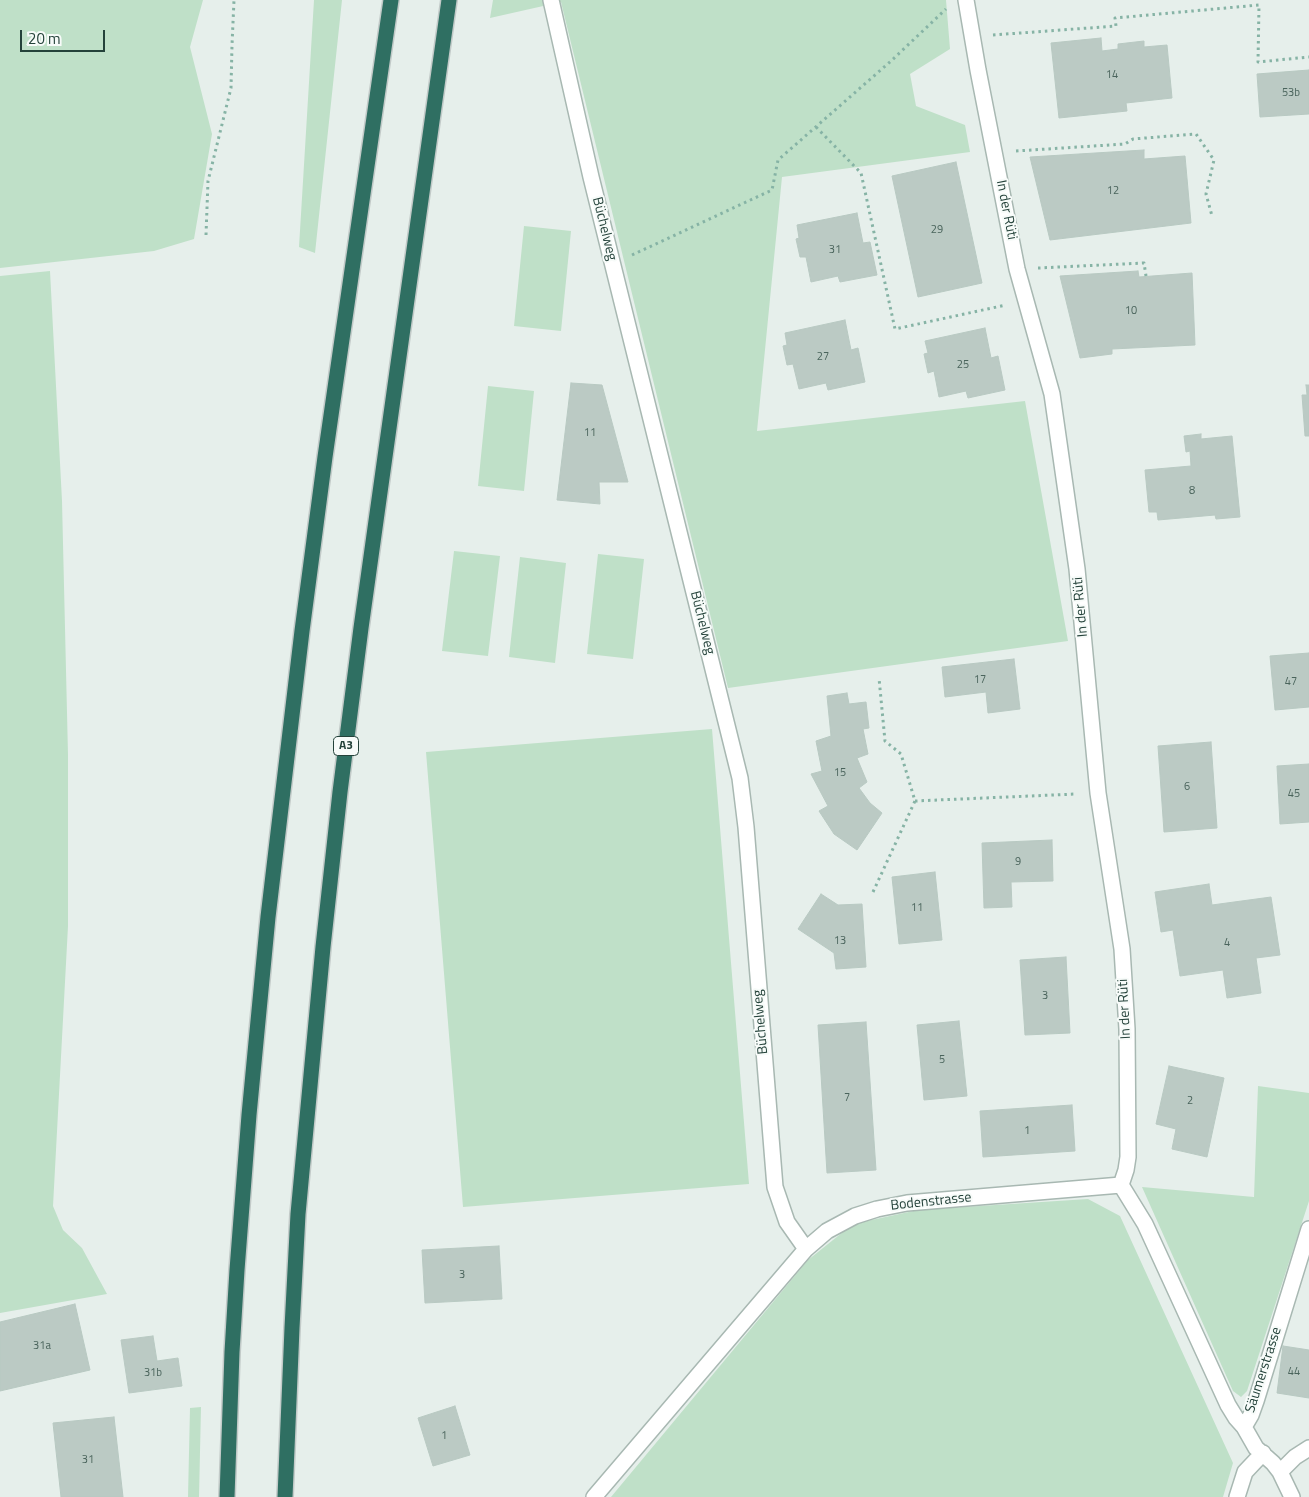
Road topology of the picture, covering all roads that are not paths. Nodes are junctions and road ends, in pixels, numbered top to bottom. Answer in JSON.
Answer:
{"nodes":[{"id":1,"x":391,"y":0,"type":"edge"},
{"id":2,"x":449,"y":0,"type":"edge"},
{"id":3,"x":552,"y":0,"type":"edge"},
{"id":4,"x":966,"y":0,"type":"edge"},
{"id":5,"x":1121,"y":1185,"type":"junction"},
{"id":6,"x":1309,"y":1229,"type":"edge"},
{"id":7,"x":806,"y":1249,"type":"junction"},
{"id":8,"x":1244,"y":1427,"type":"junction"},
{"id":9,"x":1309,"y":1448,"type":"edge"},
{"id":10,"x":1263,"y":1453,"type":"junction"},
{"id":11,"x":1280,"y":1472,"type":"junction"},
{"id":12,"x":227,"y":1497,"type":"edge"},
{"id":13,"x":285,"y":1497,"type":"edge"},
{"id":14,"x":594,"y":1497,"type":"edge"},
{"id":15,"x":1237,"y":1497,"type":"edge"},
{"id":16,"x":1292,"y":1497,"type":"edge"}],
"edges":[{"from":1,"to":12,"type":"highway"},
{"from":2,"to":13,"type":"highway","number":"A3"},
{"from":3,"to":7,"type":"street","name":"Büchelweg"},
{"from":4,"to":5,"type":"street","name":"In der Rüti"},
{"from":5,"to":7,"type":"street","name":"Bodenstrasse"},
{"from":5,"to":8,"type":"street"},
{"from":6,"to":8,"type":"street","name":"Säumerstrasse"},
{"from":7,"to":14,"type":"street","name":"Bodenstrasse"},
{"from":8,"to":10,"type":"street","name":"Säumerstrasse"},
{"from":9,"to":11,"type":"street"},
{"from":10,"to":11,"type":"street","name":"Säumerstrasse"},
{"from":10,"to":15,"type":"street"},
{"from":11,"to":16,"type":"street","name":"Säumerstrasse"}]}
